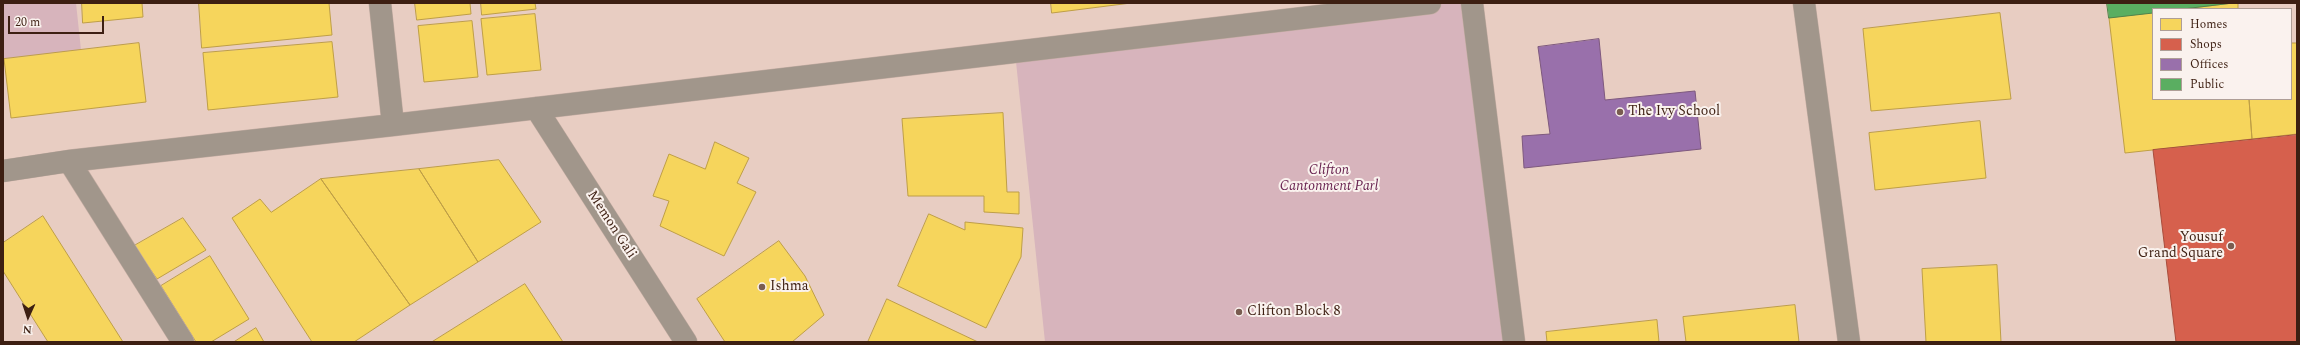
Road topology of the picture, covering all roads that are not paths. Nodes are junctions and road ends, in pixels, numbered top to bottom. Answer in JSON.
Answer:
{"nodes":[{"id":1,"x":380,"y":3,"type":"edge"},
{"id":2,"x":1430,"y":3,"type":"edge"},
{"id":3,"x":1472,"y":3,"type":"edge"},
{"id":4,"x":1804,"y":3,"type":"edge"},
{"id":5,"x":536,"y":108,"type":"junction"},
{"id":6,"x":393,"y":126,"type":"junction"},
{"id":7,"x":69,"y":161,"type":"junction"},
{"id":8,"x":3,"y":171,"type":"edge"},
{"id":9,"x":183,"y":342,"type":"edge"},
{"id":10,"x":686,"y":342,"type":"edge"},
{"id":11,"x":1514,"y":342,"type":"edge"},
{"id":12,"x":1848,"y":342,"type":"edge"}],
"edges":[{"from":1,"to":6,"type":"street"},
{"from":2,"to":5,"type":"street"},
{"from":3,"to":11,"type":"street"},
{"from":4,"to":12,"type":"street"},
{"from":5,"to":6,"type":"street"},
{"from":5,"to":10,"type":"street","name":"Memon Gali"},
{"from":6,"to":7,"type":"street"},
{"from":7,"to":8,"type":"street"},
{"from":7,"to":9,"type":"street"}]}
